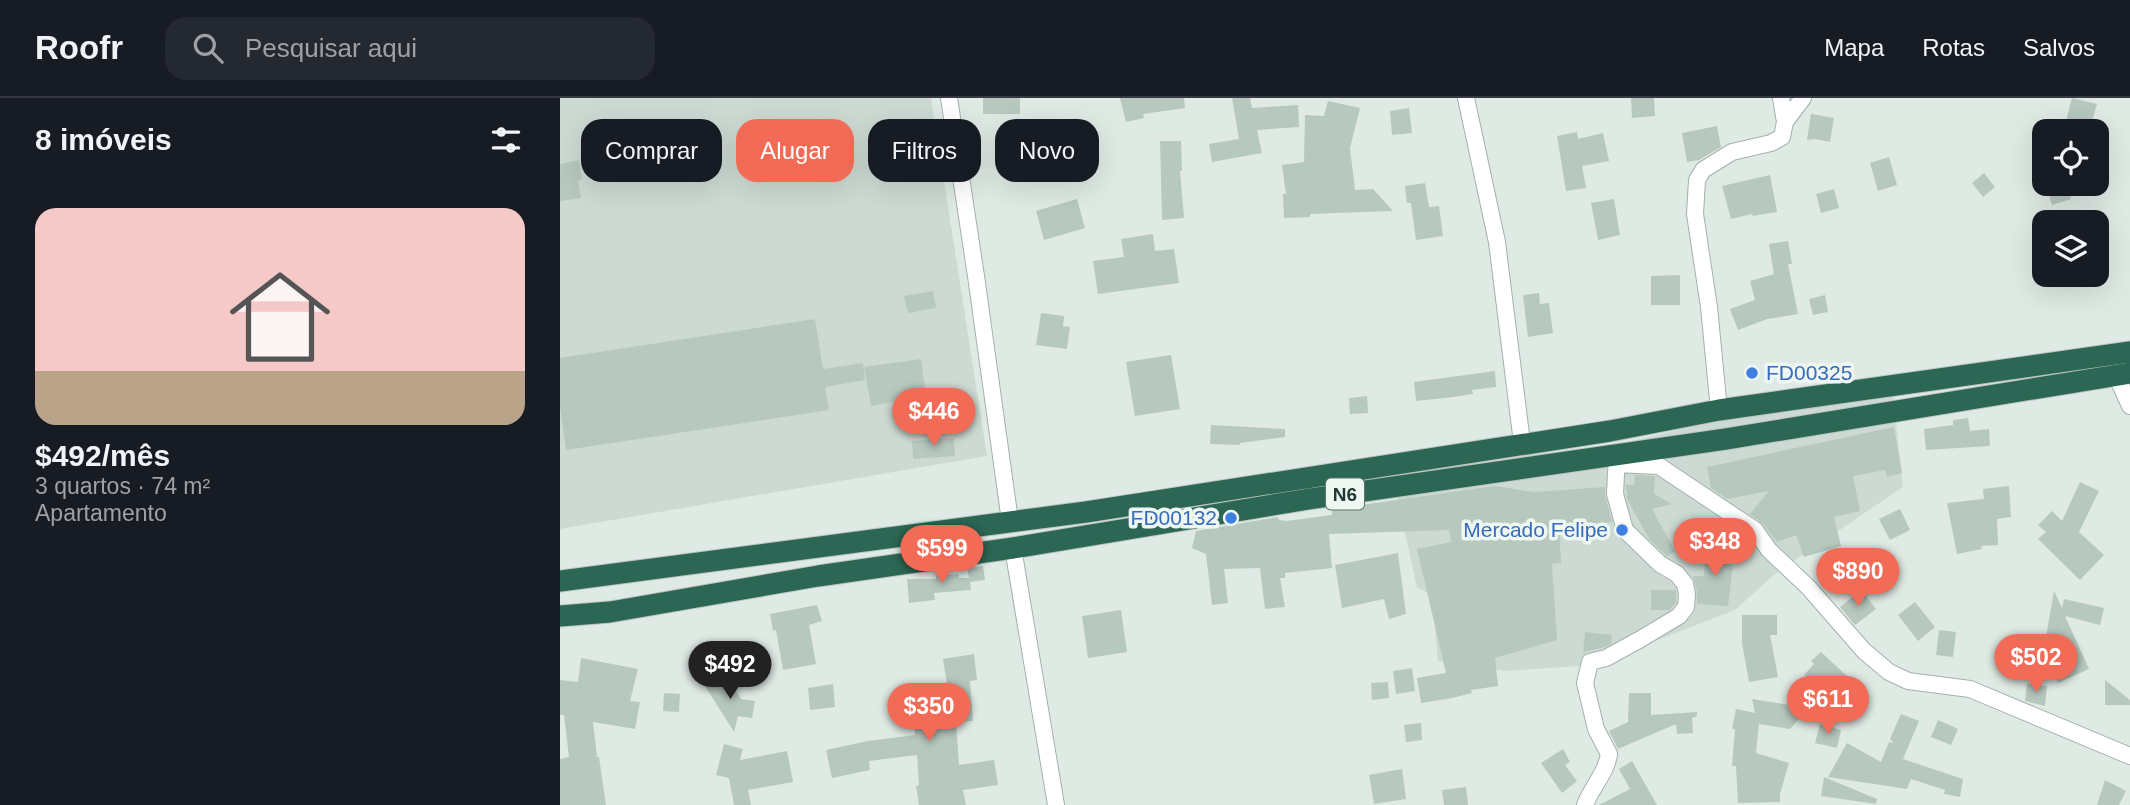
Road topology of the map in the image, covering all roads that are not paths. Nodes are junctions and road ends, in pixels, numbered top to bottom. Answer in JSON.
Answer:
{"nodes":[{"id":1,"x":949,"y":98,"type":"edge"},
{"id":2,"x":1466,"y":98,"type":"edge"},
{"id":3,"x":1781,"y":98,"type":"edge"},
{"id":4,"x":1803,"y":98,"type":"edge"},
{"id":5,"x":1785,"y":122,"type":"junction"},
{"id":6,"x":2130,"y":352,"type":"edge"},
{"id":7,"x":2123,"y":374,"type":"edge"},
{"id":8,"x":2130,"y":407,"type":"edge"},
{"id":9,"x":1719,"y":410,"type":"junction"},
{"id":10,"x":1521,"y":443,"type":"junction"},
{"id":11,"x":1616,"y":459,"type":"junction"},
{"id":12,"x":1010,"y":522,"type":"junction"},
{"id":13,"x":1013,"y":548,"type":"junction"},
{"id":14,"x":560,"y":582,"type":"edge"},
{"id":15,"x":560,"y":616,"type":"edge"},
{"id":16,"x":2130,"y":755,"type":"edge"},
{"id":17,"x":1056,"y":805,"type":"edge"},
{"id":18,"x":1585,"y":805,"type":"edge"}],
"edges":[{"from":1,"to":12,"type":"street"},
{"from":2,"to":10,"type":"street"},
{"from":3,"to":5,"type":"street"},
{"from":4,"to":5,"type":"street"},
{"from":5,"to":9,"type":"street"},
{"from":6,"to":9,"type":"highway","number":"N6"},
{"from":7,"to":8,"type":"street"},
{"from":7,"to":11,"type":"highway","number":"N6"},
{"from":9,"to":10,"type":"highway","number":"N6"},
{"from":10,"to":12,"type":"highway","number":"N6"},
{"from":11,"to":13,"type":"highway","number":"N6"},
{"from":11,"to":16,"type":"street"},
{"from":11,"to":18,"type":"street"},
{"from":12,"to":14,"type":"highway","number":"N6"},
{"from":13,"to":15,"type":"highway","number":"N6"},
{"from":13,"to":17,"type":"street"}]}
